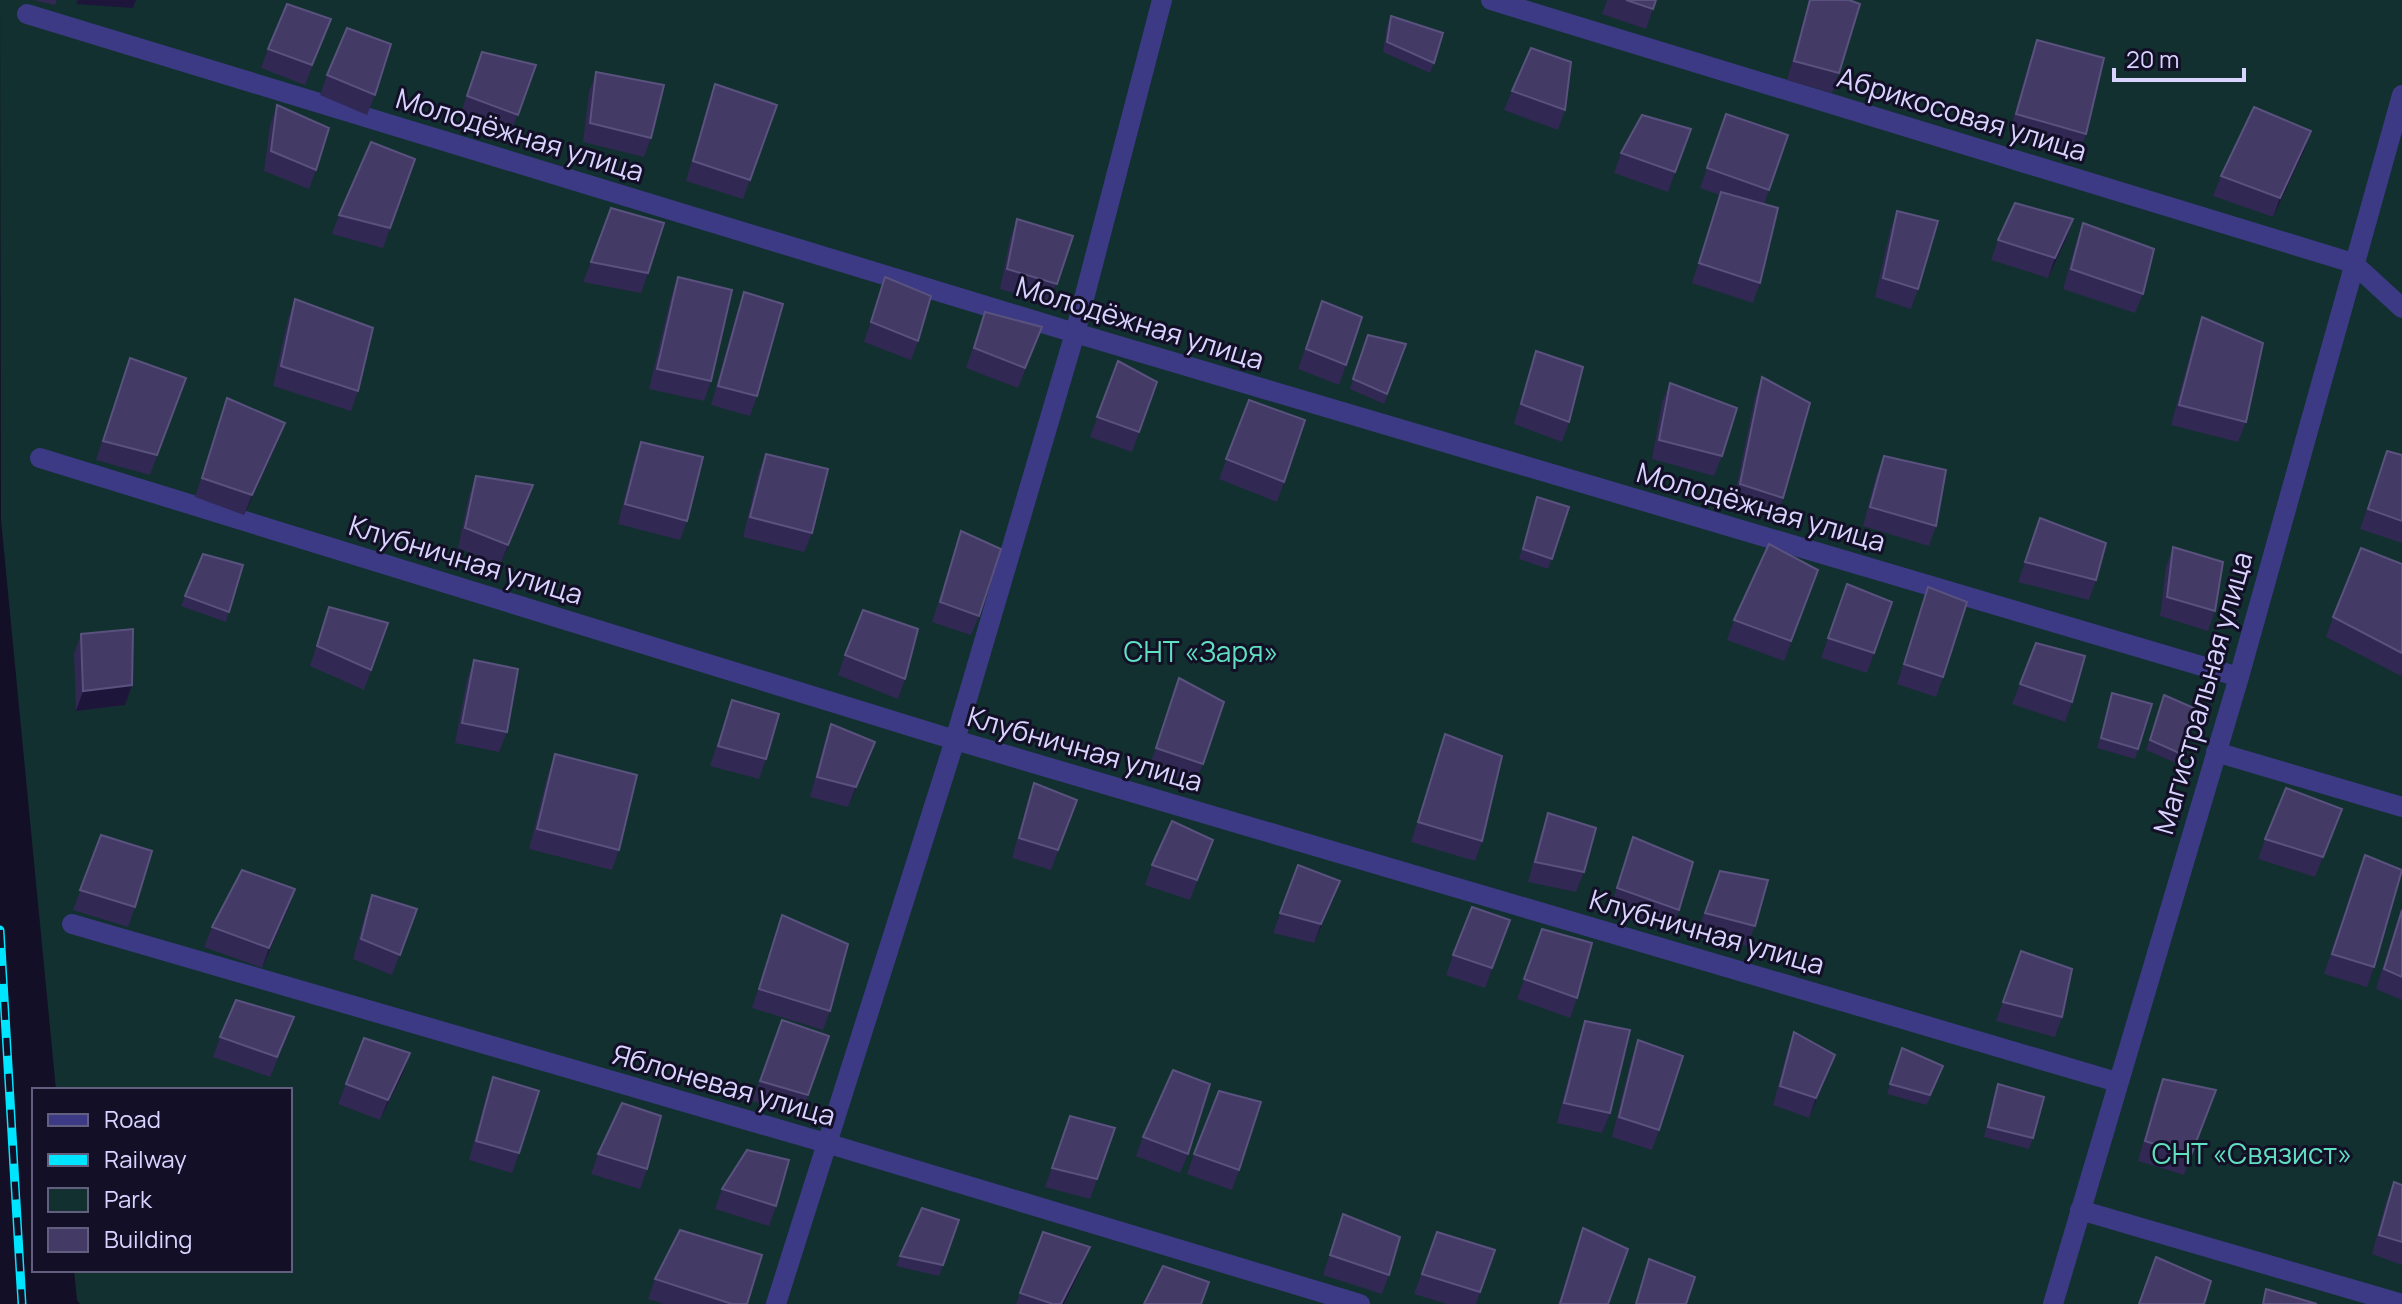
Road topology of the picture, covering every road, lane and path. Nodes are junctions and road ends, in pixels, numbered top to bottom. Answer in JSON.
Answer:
{"nodes":[{"id":1,"x":1162,"y":0,"type":"edge"},
{"id":2,"x":1491,"y":0,"type":"edge"},
{"id":3,"x":27,"y":14,"type":"dead end"},
{"id":4,"x":2402,"y":95,"type":"edge"},
{"id":5,"x":2353,"y":263,"type":"junction"},
{"id":6,"x":2402,"y":308,"type":"edge"},
{"id":7,"x":1075,"y":333,"type":"junction"},
{"id":8,"x":40,"y":458,"type":"dead end"},
{"id":9,"x":2239,"y":677,"type":"junction"},
{"id":10,"x":955,"y":740,"type":"junction"},
{"id":11,"x":2216,"y":752,"type":"junction"},
{"id":12,"x":2402,"y":807,"type":"edge"},
{"id":13,"x":72,"y":924,"type":"dead end"},
{"id":14,"x":2117,"y":1082,"type":"junction"},
{"id":15,"x":826,"y":1143,"type":"junction"},
{"id":16,"x":2080,"y":1210,"type":"junction"},
{"id":17,"x":776,"y":1304,"type":"edge"},
{"id":18,"x":1360,"y":1304,"type":"edge"},
{"id":19,"x":2053,"y":1304,"type":"edge"},
{"id":20,"x":2402,"y":1304,"type":"edge"}],
"edges":[{"from":1,"to":7,"type":"street"},
{"from":2,"to":5,"type":"street","name":"Абрикосовая улица"},
{"from":3,"to":7,"type":"street","name":"Молодёжная улица"},
{"from":4,"to":5,"type":"street","name":"Магистральная улица"},
{"from":5,"to":6,"type":"street","name":"Абрикосовая улица"},
{"from":5,"to":9,"type":"street","name":"Магистральная улица"},
{"from":7,"to":9,"type":"street","name":"Молодёжная улица"},
{"from":7,"to":10,"type":"street"},
{"from":8,"to":10,"type":"street","name":"Клубничная улица"},
{"from":9,"to":11,"type":"street","name":"Магистральная улица"},
{"from":10,"to":14,"type":"street","name":"Клубничная улица"},
{"from":10,"to":15,"type":"street"},
{"from":11,"to":12,"type":"street"},
{"from":11,"to":14,"type":"street","name":"Магистральная улица"},
{"from":13,"to":15,"type":"street","name":"Яблоневая улица"},
{"from":14,"to":16,"type":"street","name":"Магистральная улица"},
{"from":15,"to":17,"type":"street"},
{"from":15,"to":18,"type":"street","name":"Яблоневая улица"},
{"from":16,"to":19,"type":"street","name":"Магистральная улица"},
{"from":16,"to":20,"type":"street"}]}
